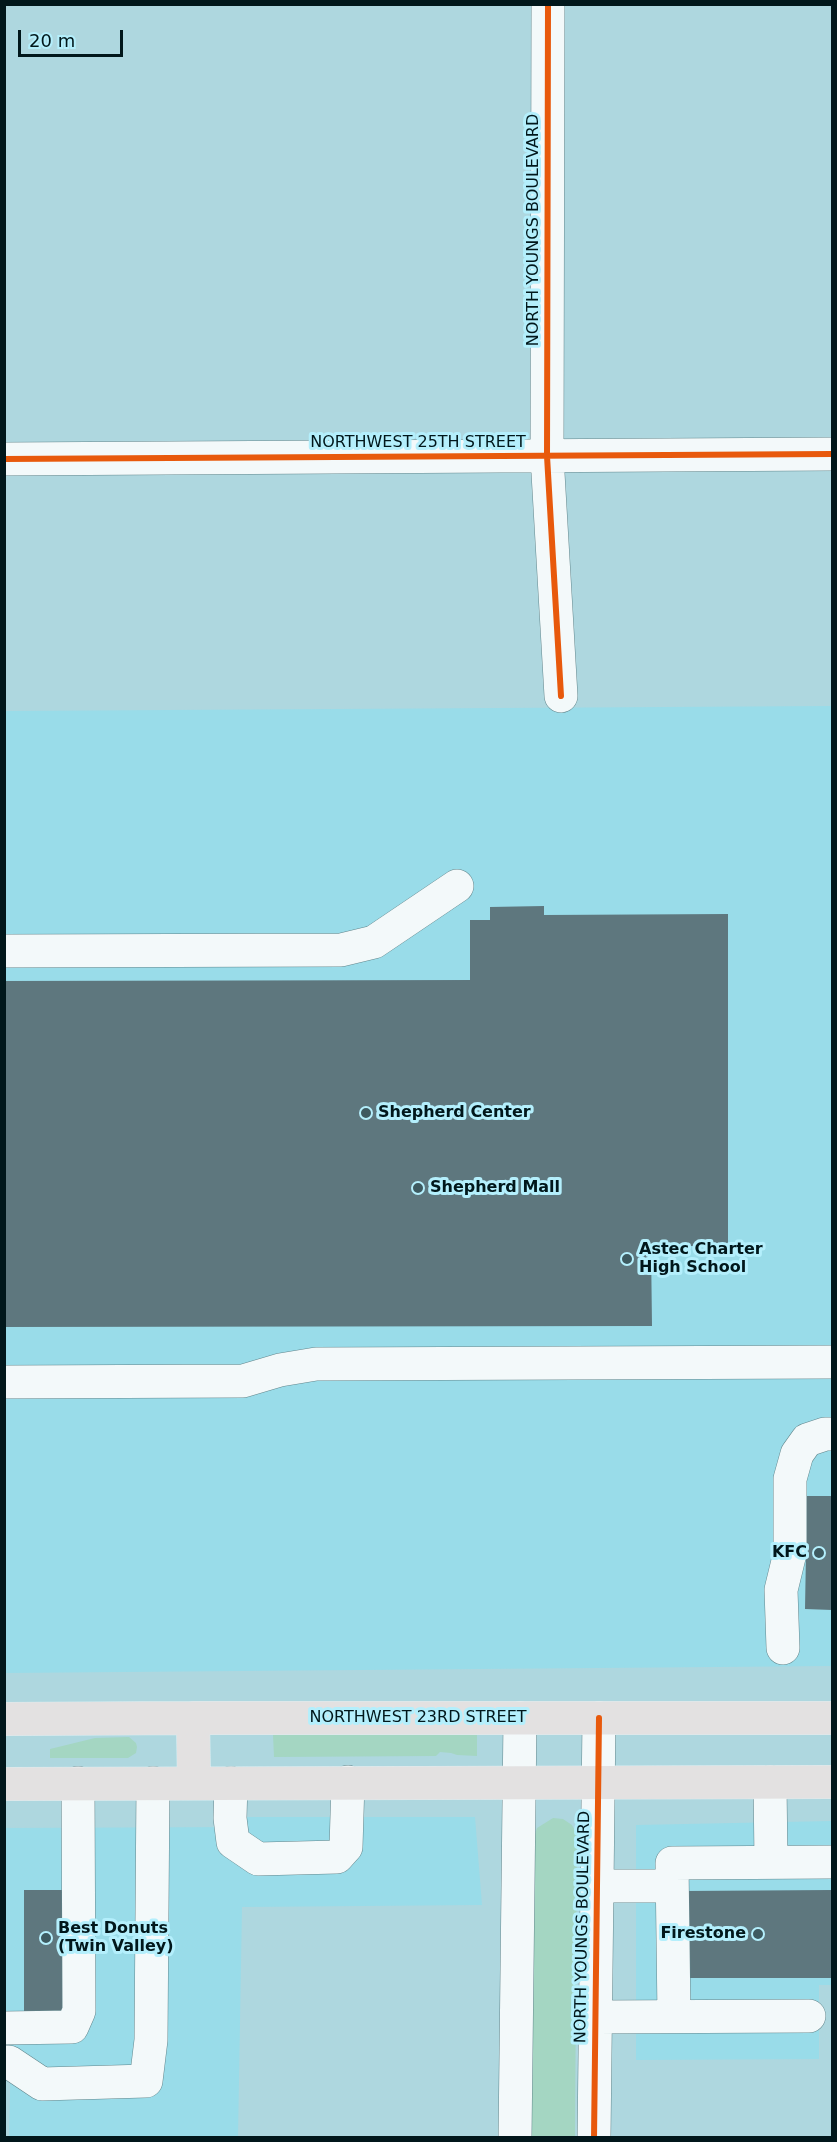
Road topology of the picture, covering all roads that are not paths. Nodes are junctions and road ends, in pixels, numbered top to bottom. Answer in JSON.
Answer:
{"nodes":[{"id":1,"x":548,"y":4,"type":"edge"},
{"id":2,"x":832,"y":454,"type":"edge"},
{"id":3,"x":547,"y":456,"type":"junction"},
{"id":4,"x":4,"y":459,"type":"edge"},
{"id":5,"x":561,"y":696,"type":"dead end"},
{"id":6,"x":457,"y":886,"type":"dead end"},
{"id":7,"x":4,"y":951,"type":"edge"},
{"id":8,"x":832,"y":1362,"type":"edge"},
{"id":9,"x":4,"y":1382,"type":"edge"},
{"id":10,"x":832,"y":1434,"type":"edge"},
{"id":11,"x":783,"y":1648,"type":"dead end"},
{"id":12,"x":193,"y":1718,"type":"junction"},
{"id":13,"x":520,"y":1718,"type":"junction"},
{"id":14,"x":599,"y":1718,"type":"junction"},
{"id":15,"x":832,"y":1718,"type":"edge"},
{"id":16,"x":4,"y":1719,"type":"edge"},
{"id":17,"x":348,"y":1782,"type":"junction"},
{"id":18,"x":520,"y":1782,"type":"junction"},
{"id":19,"x":598,"y":1782,"type":"junction"},
{"id":20,"x":770,"y":1782,"type":"junction"},
{"id":21,"x":832,"y":1782,"type":"edge"},
{"id":22,"x":78,"y":1783,"type":"junction"},
{"id":23,"x":153,"y":1783,"type":"junction"},
{"id":24,"x":194,"y":1783,"type":"junction"},
{"id":25,"x":231,"y":1783,"type":"junction"},
{"id":26,"x":4,"y":1784,"type":"edge"},
{"id":27,"x":771,"y":1862,"type":"junction"},
{"id":28,"x":832,"y":1862,"type":"edge"},
{"id":29,"x":597,"y":1886,"type":"junction"},
{"id":30,"x":672,"y":1886,"type":"junction"},
{"id":31,"x":674,"y":2016,"type":"junction"},
{"id":32,"x":809,"y":2016,"type":"dead end"},
{"id":33,"x":596,"y":2017,"type":"junction"},
{"id":34,"x":4,"y":2028,"type":"edge"},
{"id":35,"x":4,"y":2062,"type":"edge"},
{"id":36,"x":515,"y":2138,"type":"edge"},
{"id":37,"x":594,"y":2138,"type":"edge"}],
"edges":[{"from":1,"to":3,"type":"street","name":"NORTH YOUNGS BOULEVARD"},
{"from":2,"to":3,"type":"street","name":"NORTHWEST 25TH STREET"},
{"from":3,"to":4,"type":"street","name":"NORTHWEST 25TH STREET"},
{"from":3,"to":5,"type":"street","name":"NORTH YOUNGS BOULEVARD"},
{"from":6,"to":7,"type":"street"},
{"from":8,"to":9,"type":"street"},
{"from":10,"to":11,"type":"street"},
{"from":12,"to":13,"type":"main road","name":"NORTHWEST 23RD STREET"},
{"from":12,"to":16,"type":"main road","name":"NORTHWEST 23RD STREET"},
{"from":12,"to":24,"type":"main road"},
{"from":13,"to":14,"type":"main road","name":"NORTHWEST 23RD STREET"},
{"from":13,"to":18,"type":"street"},
{"from":14,"to":15,"type":"main road","name":"NORTHWEST 23RD STREET"},
{"from":14,"to":19,"type":"street","name":"NORTH YOUNGS BOULEVARD"},
{"from":17,"to":18,"type":"main road"},
{"from":17,"to":25,"type":"main road"},
{"from":17,"to":25,"type":"street"},
{"from":18,"to":19,"type":"main road"},
{"from":18,"to":36,"type":"street"},
{"from":19,"to":20,"type":"main road"},
{"from":19,"to":29,"type":"street","name":"NORTH YOUNGS BOULEVARD"},
{"from":20,"to":21,"type":"main road"},
{"from":20,"to":27,"type":"street"},
{"from":22,"to":23,"type":"main road"},
{"from":22,"to":26,"type":"main road"},
{"from":22,"to":34,"type":"street"},
{"from":23,"to":24,"type":"main road"},
{"from":23,"to":35,"type":"street"},
{"from":24,"to":25,"type":"main road"},
{"from":27,"to":28,"type":"street"},
{"from":27,"to":30,"type":"street"},
{"from":29,"to":30,"type":"street"},
{"from":29,"to":33,"type":"street","name":"NORTH YOUNGS BOULEVARD"},
{"from":30,"to":31,"type":"street"},
{"from":31,"to":32,"type":"street"},
{"from":31,"to":33,"type":"street"},
{"from":33,"to":37,"type":"street","name":"NORTH YOUNGS BOULEVARD"}]}
